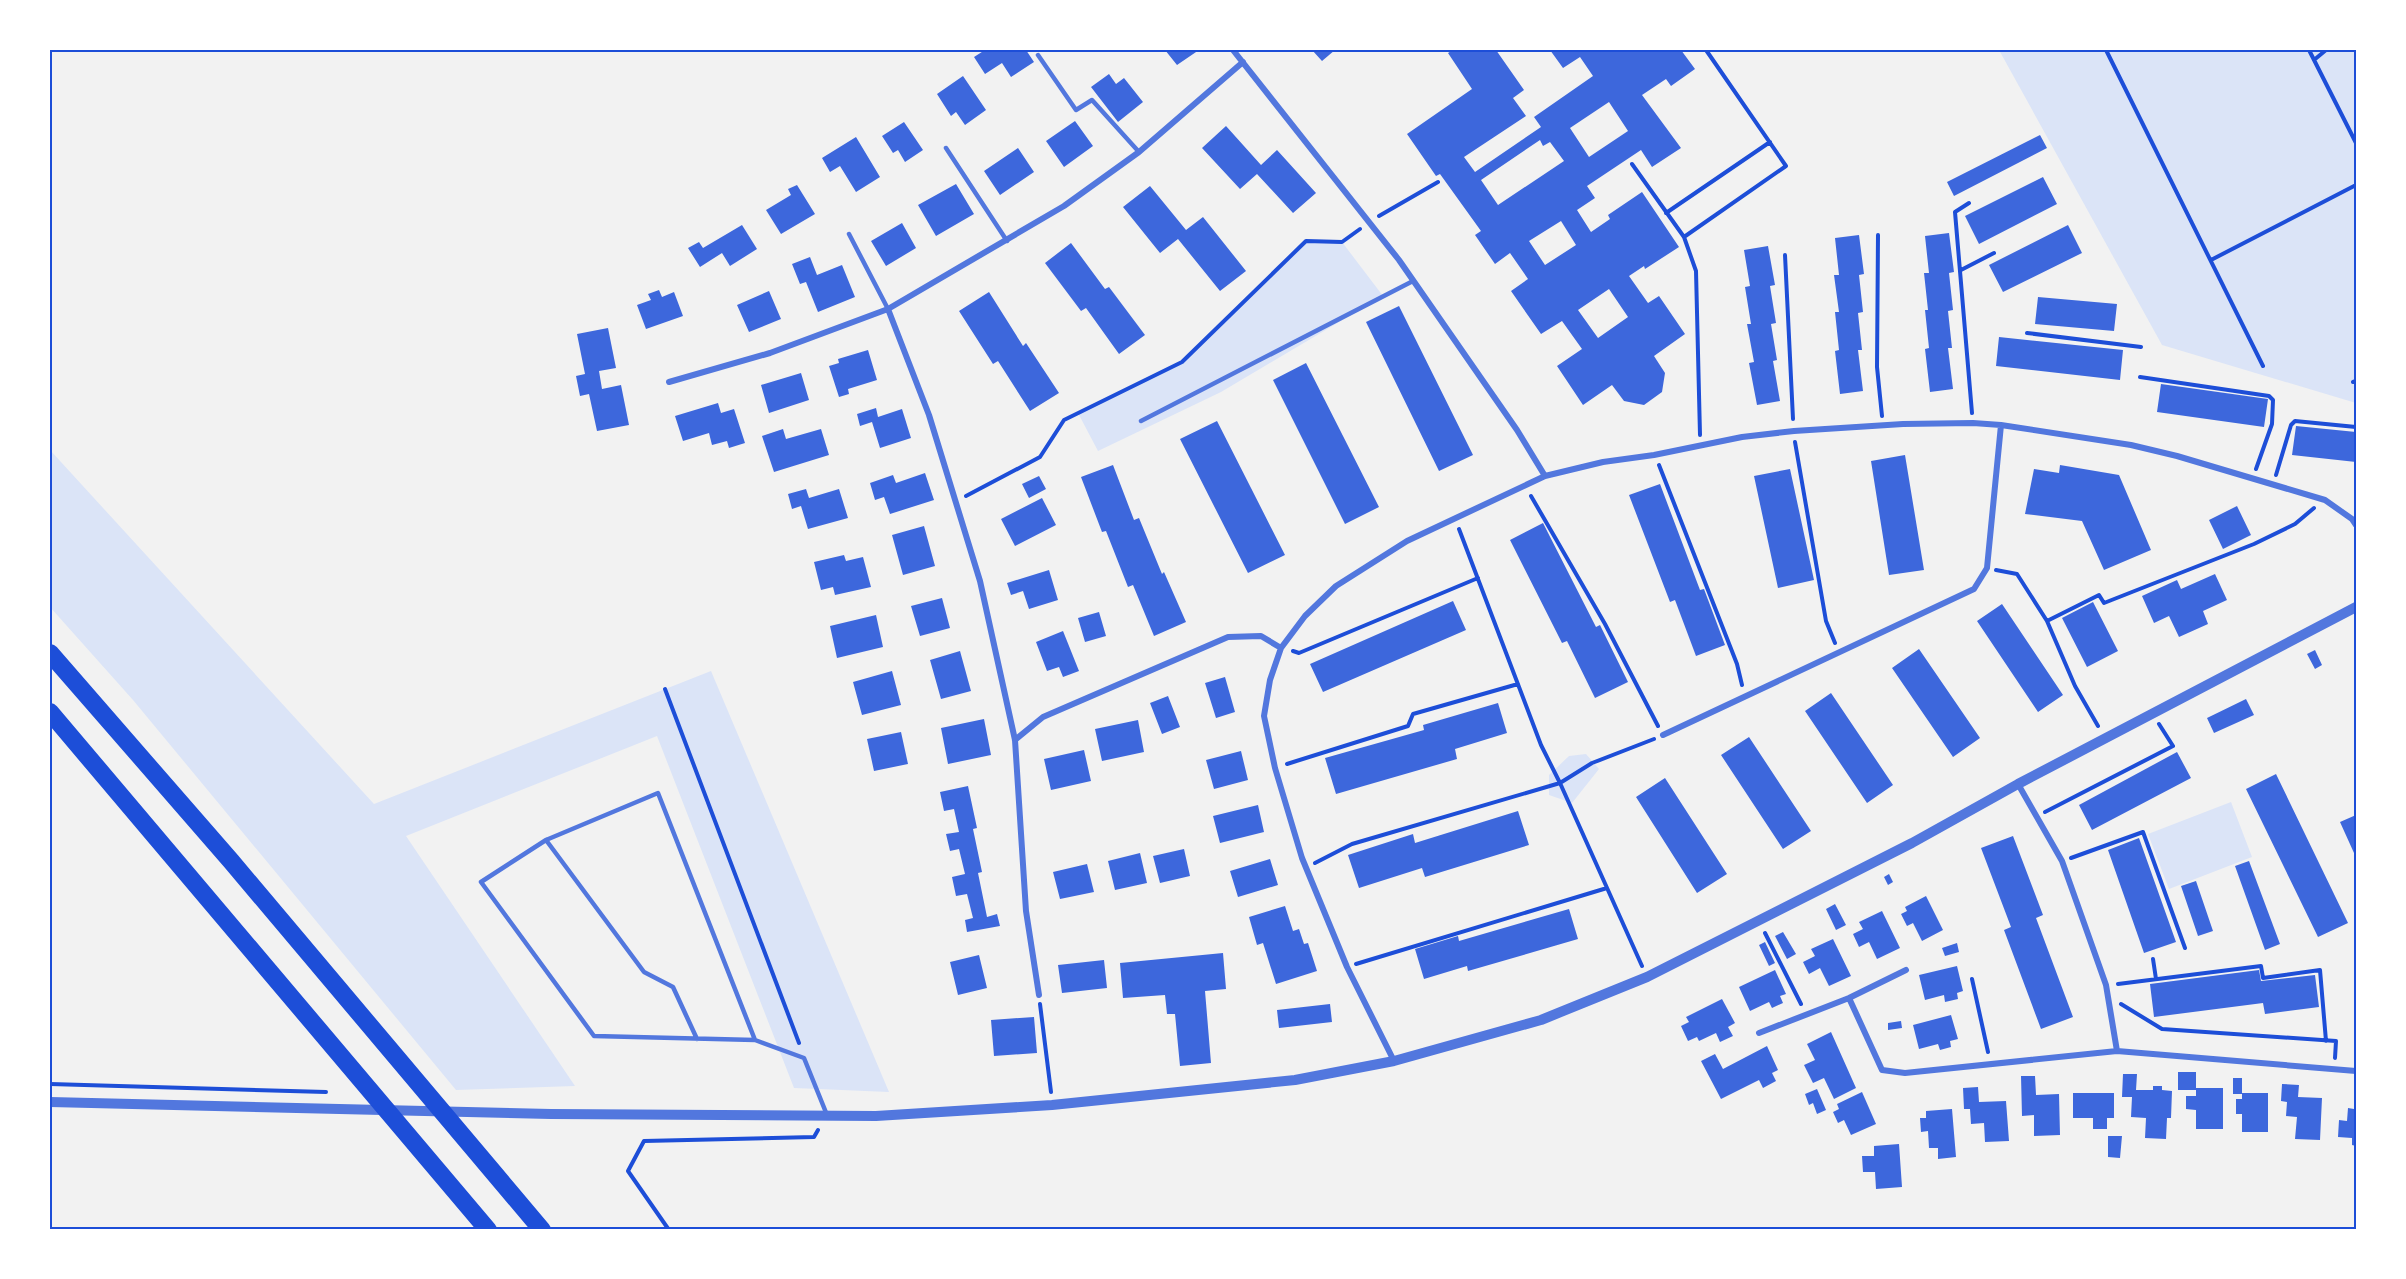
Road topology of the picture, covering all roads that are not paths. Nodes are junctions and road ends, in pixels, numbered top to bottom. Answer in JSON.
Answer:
{"nodes":[{"id":1,"x":1233,"y":50,"type":"edge"},
{"id":2,"x":1038,"y":55,"type":"dead end"},
{"id":3,"x":1243,"y":62,"type":"junction"},
{"id":4,"x":946,"y":148,"type":"dead end"},
{"id":5,"x":1139,"y":152,"type":"junction"},
{"id":6,"x":849,"y":234,"type":"dead end"},
{"id":7,"x":1007,"y":241,"type":"junction"},
{"id":8,"x":1413,"y":281,"type":"junction"},
{"id":9,"x":888,"y":309,"type":"junction"},
{"id":10,"x":669,"y":382,"type":"dead end"},
{"id":11,"x":1141,"y":421,"type":"dead end"},
{"id":12,"x":2001,"y":424,"type":"junction"},
{"id":13,"x":1545,"y":476,"type":"junction"},
{"id":14,"x":2356,"y":525,"type":"edge"},
{"id":15,"x":2356,"y":607,"type":"edge"},
{"id":16,"x":1281,"y":648,"type":"junction"},
{"id":17,"x":50,"y":653,"type":"edge"},
{"id":18,"x":50,"y":712,"type":"edge"},
{"id":19,"x":1663,"y":735,"type":"road end"},
{"id":20,"x":1015,"y":740,"type":"junction"},
{"id":21,"x":2018,"y":784,"type":"junction"},
{"id":22,"x":546,"y":840,"type":"junction"},
{"id":23,"x":1906,"y":970,"type":"dead end"},
{"id":24,"x":1039,"y":996,"type":"road end"},
{"id":25,"x":1849,"y":998,"type":"junction"},
{"id":26,"x":1759,"y":1033,"type":"dead end"},
{"id":27,"x":697,"y":1039,"type":"junction"},
{"id":28,"x":755,"y":1040,"type":"junction"},
{"id":29,"x":2117,"y":1051,"type":"junction"},
{"id":30,"x":1394,"y":1061,"type":"junction"},
{"id":31,"x":2356,"y":1071,"type":"edge"},
{"id":32,"x":50,"y":1102,"type":"edge"},
{"id":33,"x":827,"y":1116,"type":"junction"},
{"id":34,"x":488,"y":1230,"type":"edge"},
{"id":35,"x":542,"y":1230,"type":"edge"}],
"edges":[{"from":1,"to":3,"type":"street"},
{"from":2,"to":5,"type":"lane"},
{"from":3,"to":5,"type":"street"},
{"from":3,"to":8,"type":"street"},
{"from":4,"to":7,"type":"lane"},
{"from":5,"to":7,"type":"street"},
{"from":6,"to":9,"type":"lane"},
{"from":7,"to":9,"type":"street"},
{"from":8,"to":11,"type":"lane"},
{"from":8,"to":13,"type":"street"},
{"from":9,"to":10,"type":"street"},
{"from":9,"to":20,"type":"street"},
{"from":12,"to":13,"type":"street"},
{"from":12,"to":14,"type":"street"},
{"from":12,"to":19,"type":"street"},
{"from":13,"to":16,"type":"street"},
{"from":15,"to":21,"type":"street"},
{"from":16,"to":20,"type":"street"},
{"from":16,"to":30,"type":"street"},
{"from":17,"to":35,"type":"highway"},
{"from":18,"to":34,"type":"highway"},
{"from":20,"to":24,"type":"street"},
{"from":21,"to":29,"type":"street"},
{"from":21,"to":30,"type":"street"},
{"from":22,"to":27,"type":"lane"},
{"from":22,"to":27,"type":"lane"},
{"from":22,"to":28,"type":"lane"},
{"from":23,"to":25,"type":"street"},
{"from":25,"to":26,"type":"street"},
{"from":25,"to":29,"type":"street"},
{"from":27,"to":28,"type":"lane"},
{"from":28,"to":33,"type":"lane"},
{"from":29,"to":31,"type":"street"},
{"from":30,"to":33,"type":"street"},
{"from":32,"to":33,"type":"street"}]}
